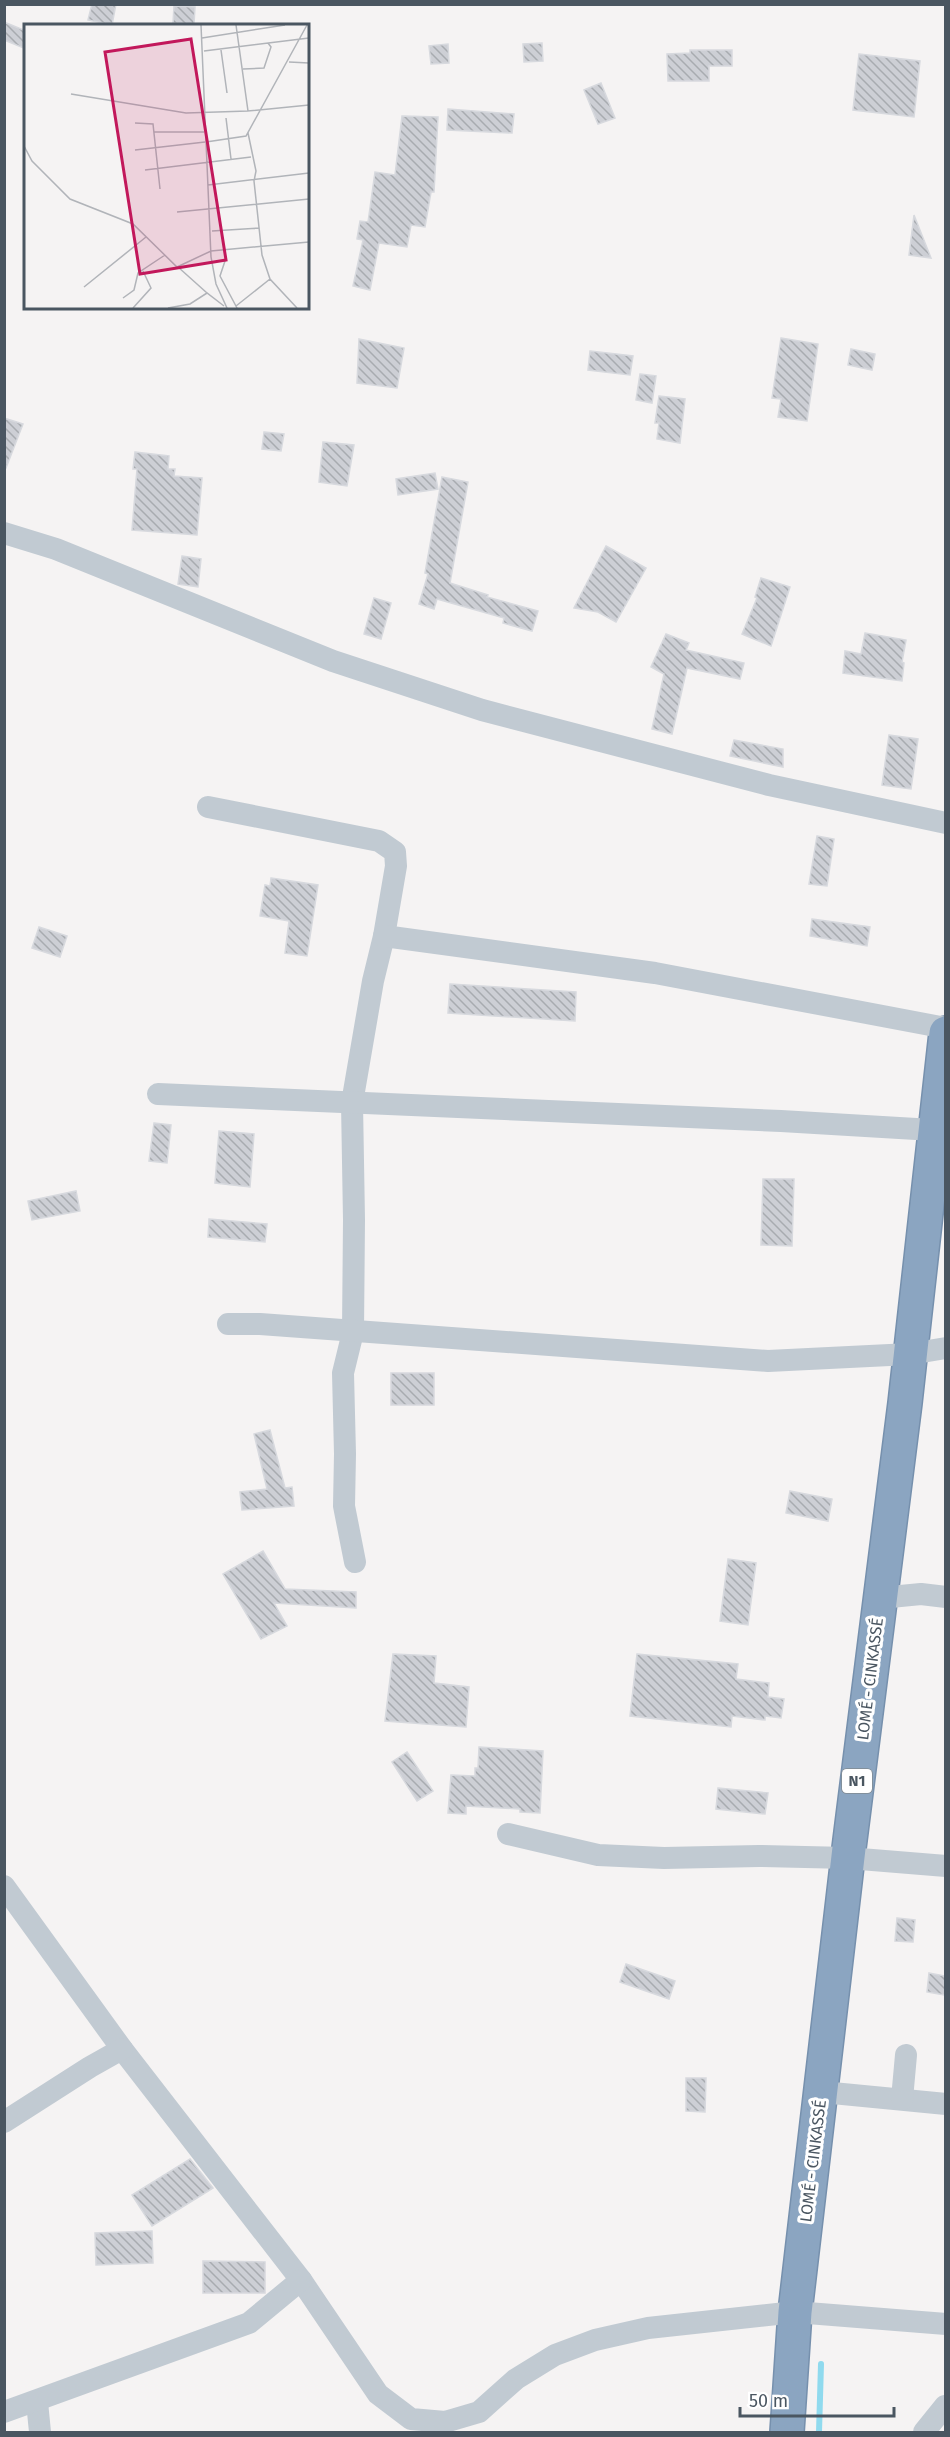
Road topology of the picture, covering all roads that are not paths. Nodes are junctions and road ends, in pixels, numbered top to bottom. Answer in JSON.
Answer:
{"nodes":[{"id":1,"x":4,"y":533,"type":"edge"},
{"id":2,"x":208,"y":807,"type":"dead end"},
{"id":3,"x":945,"y":823,"type":"edge"},
{"id":4,"x":384,"y":936,"type":"junction"},
{"id":5,"x":945,"y":1030,"type":"edge"},
{"id":6,"x":158,"y":1094,"type":"dead end"},
{"id":7,"x":352,"y":1103,"type":"junction"},
{"id":8,"x":933,"y":1130,"type":"junction"},
{"id":9,"x":228,"y":1324,"type":"dead end"},
{"id":10,"x":353,"y":1332,"type":"junction"},
{"id":11,"x":945,"y":1348,"type":"edge"},
{"id":12,"x":910,"y":1354,"type":"junction"},
{"id":13,"x":355,"y":1562,"type":"dead end"},
{"id":14,"x":945,"y":1597,"type":"edge"},
{"id":15,"x":880,"y":1598,"type":"junction"},
{"id":16,"x":508,"y":1834,"type":"dead end"},
{"id":17,"x":848,"y":1858,"type":"junction"},
{"id":18,"x":945,"y":1866,"type":"edge"},
{"id":19,"x":4,"y":1886,"type":"edge"},
{"id":20,"x":122,"y":2049,"type":"junction"},
{"id":21,"x":906,"y":2055,"type":"dead end"},
{"id":22,"x":822,"y":2091,"type":"junction"},
{"id":23,"x":902,"y":2099,"type":"junction"},
{"id":24,"x":945,"y":2104,"type":"edge"},
{"id":25,"x":4,"y":2121,"type":"edge"},
{"id":26,"x":301,"y":2280,"type":"junction"},
{"id":27,"x":795,"y":2312,"type":"junction"},
{"id":28,"x":945,"y":2324,"type":"edge"},
{"id":29,"x":37,"y":2402,"type":"junction"},
{"id":30,"x":945,"y":2406,"type":"edge"},
{"id":31,"x":4,"y":2412,"type":"edge"},
{"id":32,"x":416,"y":2426,"type":"edge"},
{"id":33,"x":40,"y":2433,"type":"edge"},
{"id":34,"x":787,"y":2433,"type":"edge"},
{"id":35,"x":924,"y":2433,"type":"edge"}],
"edges":[{"from":1,"to":3,"type":"street"},
{"from":2,"to":4,"type":"street"},
{"from":4,"to":5,"type":"street"},
{"from":4,"to":7,"type":"street"},
{"from":5,"to":8,"type":"highway","name":"LOMÉ - CINKASSÉ","number":"N1"},
{"from":6,"to":7,"type":"street"},
{"from":7,"to":8,"type":"street"},
{"from":7,"to":10,"type":"street"},
{"from":8,"to":12,"type":"highway","name":"LOMÉ - CINKASSÉ","number":"N1"},
{"from":9,"to":10,"type":"street"},
{"from":10,"to":12,"type":"street"},
{"from":10,"to":13,"type":"street"},
{"from":11,"to":12,"type":"street"},
{"from":12,"to":15,"type":"highway","name":"LOMÉ - CINKASSÉ","number":"N1"},
{"from":14,"to":15,"type":"street"},
{"from":15,"to":17,"type":"highway","name":"LOMÉ - CINKASSÉ","number":"N1"},
{"from":16,"to":17,"type":"street"},
{"from":17,"to":18,"type":"street"},
{"from":17,"to":22,"type":"highway","name":"LOMÉ - CINKASSÉ","number":"N1"},
{"from":19,"to":20,"type":"street"},
{"from":20,"to":25,"type":"street"},
{"from":20,"to":26,"type":"street"},
{"from":21,"to":23,"type":"street"},
{"from":22,"to":23,"type":"street"},
{"from":22,"to":27,"type":"highway","name":"LOMÉ - CINKASSÉ","number":"N1"},
{"from":23,"to":24,"type":"street"},
{"from":26,"to":29,"type":"street"},
{"from":26,"to":32,"type":"street"},
{"from":27,"to":28,"type":"street"},
{"from":27,"to":32,"type":"street"},
{"from":27,"to":34,"type":"highway","name":"LOMÉ - CINKASSÉ","number":"N1"},
{"from":29,"to":31,"type":"street"},
{"from":29,"to":33,"type":"street"},
{"from":30,"to":35,"type":"street"}]}
